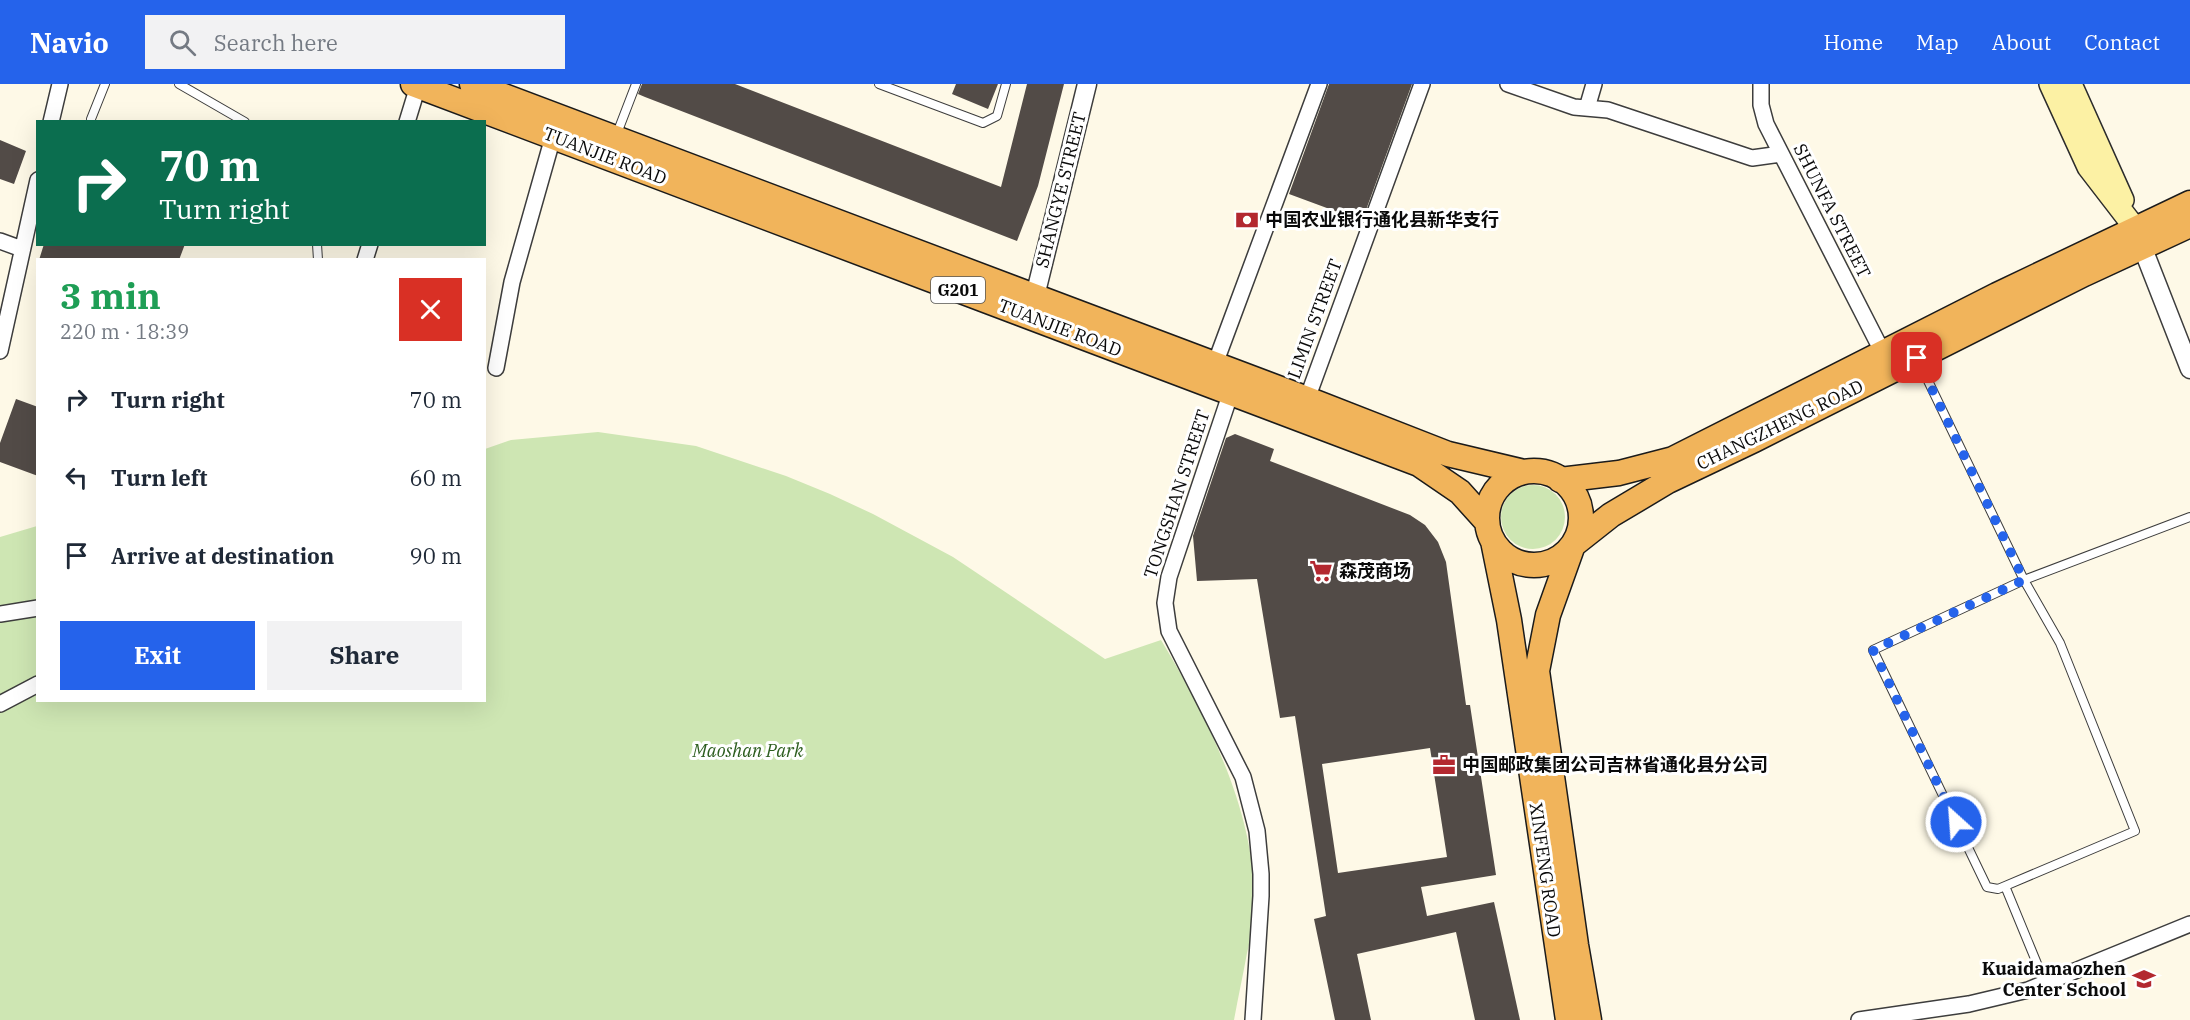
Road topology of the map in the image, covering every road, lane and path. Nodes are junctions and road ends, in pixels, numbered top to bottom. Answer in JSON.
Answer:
{"nodes":[{"id":1,"x":60,"y":84,"type":"edge"},
{"id":2,"x":105,"y":84,"type":"edge"},
{"id":3,"x":179,"y":84,"type":"edge"},
{"id":4,"x":472,"y":84,"type":"edge"},
{"id":5,"x":636,"y":84,"type":"edge"},
{"id":6,"x":879,"y":84,"type":"edge"},
{"id":7,"x":1006,"y":84,"type":"edge"},
{"id":8,"x":1087,"y":84,"type":"edge"},
{"id":9,"x":1319,"y":84,"type":"edge"},
{"id":10,"x":1422,"y":84,"type":"edge"},
{"id":11,"x":1508,"y":84,"type":"edge"},
{"id":12,"x":1594,"y":84,"type":"edge"},
{"id":13,"x":1761,"y":84,"type":"edge"},
{"id":14,"x":2050,"y":84,"type":"edge"},
{"id":15,"x":2071,"y":84,"type":"edge"},
{"id":16,"x":416,"y":85,"type":"edge"},
{"id":17,"x":1587,"y":108,"type":"junction"},
{"id":18,"x":91,"y":119,"type":"dead end"},
{"id":19,"x":51,"y":120,"type":"edge"},
{"id":20,"x":242,"y":120,"type":"edge"},
{"id":21,"x":407,"y":120,"type":"edge"},
{"id":22,"x":554,"y":137,"type":"junction"},
{"id":23,"x":615,"y":138,"type":"junction"},
{"id":24,"x":1781,"y":154,"type":"junction"},
{"id":25,"x":36,"y":189,"type":"edge"},
{"id":26,"x":2190,"y":203,"type":"edge"},
{"id":27,"x":2190,"y":225,"type":"edge"},
{"id":28,"x":2139,"y":237,"type":"junction"},
{"id":29,"x":0,"y":241,"type":"edge"},
{"id":30,"x":22,"y":249,"type":"junction"},
{"id":31,"x":1035,"y":296,"type":"junction"},
{"id":32,"x":0,"y":351,"type":"edge"},
{"id":33,"x":1882,"y":353,"type":"junction"},
{"id":34,"x":1917,"y":358,"type":"junction"},
{"id":35,"x":1215,"y":364,"type":"junction"},
{"id":36,"x":496,"y":368,"type":"dead end"},
{"id":37,"x":2190,"y":369,"type":"edge"},
{"id":38,"x":1231,"y":392,"type":"junction"},
{"id":39,"x":1307,"y":399,"type":"junction"},
{"id":40,"x":1524,"y":472,"type":"junction"},
{"id":41,"x":1560,"y":480,"type":"junction"},
{"id":42,"x":2190,"y":517,"type":"edge"},
{"id":43,"x":1490,"y":532,"type":"junction"},
{"id":44,"x":1573,"y":545,"type":"junction"},
{"id":45,"x":2024,"y":580,"type":"junction"},
{"id":46,"x":36,"y":608,"type":"edge"},
{"id":47,"x":0,"y":614,"type":"edge"},
{"id":48,"x":36,"y":685,"type":"edge"},
{"id":49,"x":0,"y":704,"type":"edge"},
{"id":50,"x":2005,"y":886,"type":"junction"},
{"id":51,"x":2190,"y":924,"type":"edge"},
{"id":52,"x":2046,"y":982,"type":"junction"},
{"id":53,"x":1902,"y":1017,"type":"edge"},
{"id":54,"x":1253,"y":1020,"type":"edge"},
{"id":55,"x":1568,"y":1020,"type":"edge"},
{"id":56,"x":1589,"y":1020,"type":"edge"},
{"id":57,"x":1859,"y":1020,"type":"edge"}],
"edges":[{"from":1,"to":19,"type":"street"},
{"from":2,"to":18,"type":"lane"},
{"from":3,"to":20,"type":"lane"},
{"from":4,"to":23,"type":"highway","name":"TUANJIE ROAD","number":"G201"},
{"from":5,"to":23,"type":"lane"},
{"from":6,"to":7,"type":"lane"},
{"from":8,"to":31,"type":"street","name":"SHANGYE STREET"},
{"from":9,"to":35,"type":"street"},
{"from":10,"to":39,"type":"street","name":"LIMIN STREET"},
{"from":11,"to":17,"type":"street"},
{"from":12,"to":17,"type":"street"},
{"from":13,"to":24,"type":"street","name":"SHUNFA STREET"},
{"from":14,"to":28,"type":"main road"},
{"from":15,"to":28,"type":"main road"},
{"from":16,"to":21,"type":"street"},
{"from":16,"to":22,"type":"highway","name":"TUANJIE ROAD","number":"G201"},
{"from":17,"to":24,"type":"street"},
{"from":22,"to":36,"type":"street"},
{"from":22,"to":38,"type":"highway","name":"TUANJIE ROAD","number":"G201"},
{"from":23,"to":31,"type":"highway","name":"TUANJIE ROAD","number":"G201"},
{"from":24,"to":33,"type":"street","name":"SHUNFA STREET"},
{"from":25,"to":30,"type":"street"},
{"from":26,"to":28,"type":"highway","name":"CHANGZHENG ROAD"},
{"from":27,"to":28,"type":"highway","name":"CHANGZHENG ROAD"},
{"from":28,"to":33,"type":"highway","name":"CHANGZHENG ROAD"},
{"from":28,"to":34,"type":"highway","name":"CHANGZHENG ROAD"},
{"from":28,"to":37,"type":"street"},
{"from":29,"to":30,"type":"street"},
{"from":30,"to":32,"type":"street"},
{"from":31,"to":35,"type":"highway","name":"TUANJIE ROAD","number":"G201"},
{"from":33,"to":41,"type":"highway","name":"CHANGZHENG ROAD"},
{"from":34,"to":44,"type":"highway","name":"CHANGZHENG ROAD"},
{"from":34,"to":45,"type":"lane"},
{"from":35,"to":39,"type":"highway","name":"TUANJIE ROAD","number":"G201"},
{"from":38,"to":43,"type":"highway","name":"TUANJIE ROAD","number":"G201"},
{"from":38,"to":54,"type":"street","name":"TONGSHAN STREET"},
{"from":39,"to":40,"type":"highway","name":"TUANJIE ROAD","number":"G201"},
{"from":40,"to":41,"type":"highway"},
{"from":40,"to":43,"type":"highway"},
{"from":41,"to":44,"type":"highway"},
{"from":42,"to":45,"type":"lane"},
{"from":43,"to":44,"type":"highway"},
{"from":43,"to":55,"type":"highway","name":"XINFENG ROAD"},
{"from":44,"to":56,"type":"highway","name":"XINFENG ROAD"},
{"from":45,"to":50,"type":"lane"},
{"from":45,"to":50,"type":"lane"},
{"from":46,"to":47,"type":"street"},
{"from":48,"to":49,"type":"street"},
{"from":50,"to":52,"type":"lane"},
{"from":51,"to":52,"type":"street"},
{"from":52,"to":53,"type":"street"},
{"from":53,"to":57,"type":"street"}]}
